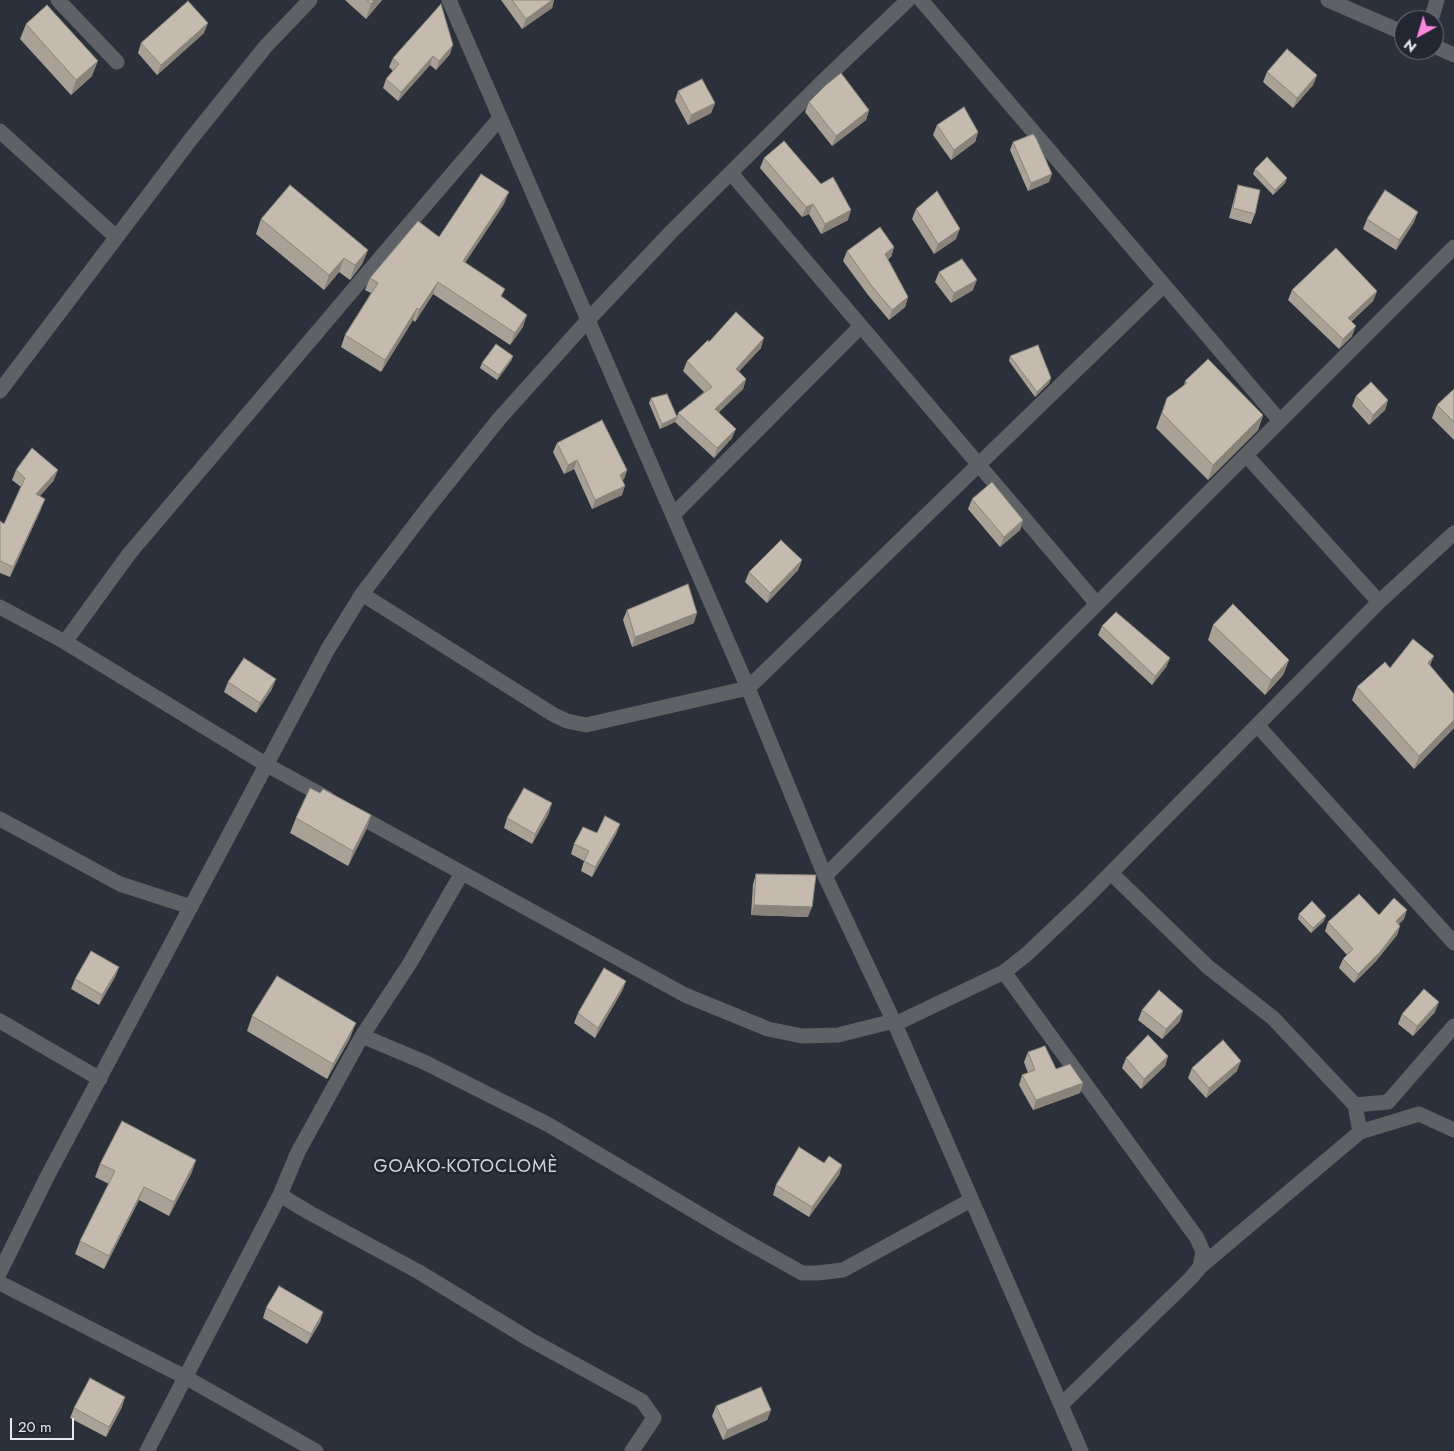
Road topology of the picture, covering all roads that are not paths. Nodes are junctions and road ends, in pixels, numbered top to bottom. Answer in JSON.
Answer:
{"nodes":[{"id":1,"x":58,"y":0,"type":"edge"},
{"id":2,"x":449,"y":0,"type":"edge"},
{"id":3,"x":908,"y":0,"type":"edge"},
{"id":4,"x":921,"y":0,"type":"edge"},
{"id":5,"x":1328,"y":0,"type":"edge"},
{"id":6,"x":302,"y":3,"type":"edge"},
{"id":7,"x":1394,"y":29,"type":"edge"},
{"id":8,"x":117,"y":62,"type":"dead end"},
{"id":9,"x":500,"y":118,"type":"junction"},
{"id":10,"x":0,"y":131,"type":"edge"},
{"id":11,"x":731,"y":173,"type":"junction"},
{"id":12,"x":116,"y":237,"type":"junction"},
{"id":13,"x":1454,"y":247,"type":"edge"},
{"id":14,"x":1164,"y":285,"type":"junction"},
{"id":15,"x":588,"y":320,"type":"junction"},
{"id":16,"x":861,"y":326,"type":"junction"},
{"id":17,"x":0,"y":391,"type":"edge"},
{"id":18,"x":1280,"y":421,"type":"junction"},
{"id":19,"x":1246,"y":455,"type":"junction"},
{"id":20,"x":978,"y":465,"type":"junction"},
{"id":21,"x":673,"y":515,"type":"junction"},
{"id":22,"x":1454,"y":534,"type":"edge"},
{"id":23,"x":362,"y":594,"type":"junction"},
{"id":24,"x":1379,"y":602,"type":"junction"},
{"id":25,"x":1097,"y":604,"type":"junction"},
{"id":26,"x":0,"y":607,"type":"edge"},
{"id":27,"x":65,"y":642,"type":"junction"},
{"id":28,"x":748,"y":688,"type":"junction"},
{"id":29,"x":1257,"y":725,"type":"junction"},
{"id":30,"x":267,"y":765,"type":"junction"},
{"id":31,"x":0,"y":819,"type":"edge"},
{"id":32,"x":462,"y":873,"type":"junction"},
{"id":33,"x":1111,"y":873,"type":"junction"},
{"id":34,"x":825,"y":876,"type":"junction"},
{"id":35,"x":191,"y":907,"type":"junction"},
{"id":36,"x":1454,"y":943,"type":"edge"},
{"id":37,"x":1004,"y":972,"type":"junction"},
{"id":38,"x":0,"y":1022,"type":"edge"},
{"id":39,"x":894,"y":1022,"type":"junction"},
{"id":40,"x":1454,"y":1026,"type":"edge"},
{"id":41,"x":362,"y":1036,"type":"junction"},
{"id":42,"x":100,"y":1079,"type":"junction"},
{"id":43,"x":1355,"y":1105,"type":"junction"},
{"id":44,"x":1454,"y":1130,"type":"edge"},
{"id":45,"x":1360,"y":1132,"type":"junction"},
{"id":46,"x":280,"y":1195,"type":"junction"},
{"id":47,"x":971,"y":1200,"type":"junction"},
{"id":48,"x":1200,"y":1267,"type":"junction"},
{"id":49,"x":0,"y":1272,"type":"edge"},
{"id":50,"x":0,"y":1283,"type":"edge"},
{"id":51,"x":185,"y":1377,"type":"junction"},
{"id":52,"x":1061,"y":1405,"type":"junction"},
{"id":53,"x":147,"y":1451,"type":"edge"},
{"id":54,"x":316,"y":1451,"type":"edge"},
{"id":55,"x":632,"y":1451,"type":"edge"},
{"id":56,"x":1081,"y":1451,"type":"edge"}],
"edges":[{"from":1,"to":8,"type":"street"},
{"from":2,"to":9,"type":"street"},
{"from":3,"to":11,"type":"street"},
{"from":4,"to":14,"type":"street"},
{"from":5,"to":7,"type":"street"},
{"from":6,"to":12,"type":"street"},
{"from":9,"to":15,"type":"street"},
{"from":9,"to":27,"type":"street"},
{"from":10,"to":12,"type":"street"},
{"from":11,"to":15,"type":"street"},
{"from":11,"to":16,"type":"street"},
{"from":12,"to":17,"type":"street"},
{"from":13,"to":18,"type":"street"},
{"from":14,"to":18,"type":"street"},
{"from":14,"to":20,"type":"street"},
{"from":15,"to":21,"type":"street"},
{"from":15,"to":23,"type":"street"},
{"from":16,"to":20,"type":"street"},
{"from":16,"to":21,"type":"street"},
{"from":18,"to":19,"type":"street"},
{"from":19,"to":24,"type":"street"},
{"from":19,"to":25,"type":"street"},
{"from":20,"to":25,"type":"street"},
{"from":20,"to":28,"type":"street"},
{"from":21,"to":28,"type":"street"},
{"from":22,"to":24,"type":"street"},
{"from":23,"to":28,"type":"street"},
{"from":23,"to":30,"type":"street"},
{"from":24,"to":29,"type":"street"},
{"from":25,"to":34,"type":"street"},
{"from":26,"to":27,"type":"street"},
{"from":27,"to":30,"type":"street"},
{"from":28,"to":34,"type":"street"},
{"from":29,"to":33,"type":"street"},
{"from":29,"to":36,"type":"street"},
{"from":30,"to":32,"type":"street"},
{"from":30,"to":35,"type":"street"},
{"from":31,"to":35,"type":"street"},
{"from":32,"to":39,"type":"street"},
{"from":32,"to":41,"type":"street"},
{"from":33,"to":37,"type":"street"},
{"from":33,"to":43,"type":"street"},
{"from":34,"to":39,"type":"street"},
{"from":35,"to":42,"type":"street"},
{"from":37,"to":39,"type":"street"},
{"from":37,"to":48,"type":"street"},
{"from":38,"to":42,"type":"street"},
{"from":39,"to":47,"type":"street"},
{"from":40,"to":43,"type":"street"},
{"from":41,"to":46,"type":"street"},
{"from":41,"to":47,"type":"street"},
{"from":42,"to":49,"type":"street"},
{"from":43,"to":45,"type":"street"},
{"from":44,"to":45,"type":"street"},
{"from":45,"to":48,"type":"street"},
{"from":46,"to":51,"type":"street"},
{"from":46,"to":55,"type":"street"},
{"from":47,"to":52,"type":"street"},
{"from":48,"to":52,"type":"street"},
{"from":50,"to":51,"type":"street"},
{"from":51,"to":53,"type":"street"},
{"from":51,"to":54,"type":"street"},
{"from":52,"to":56,"type":"street"}]}
